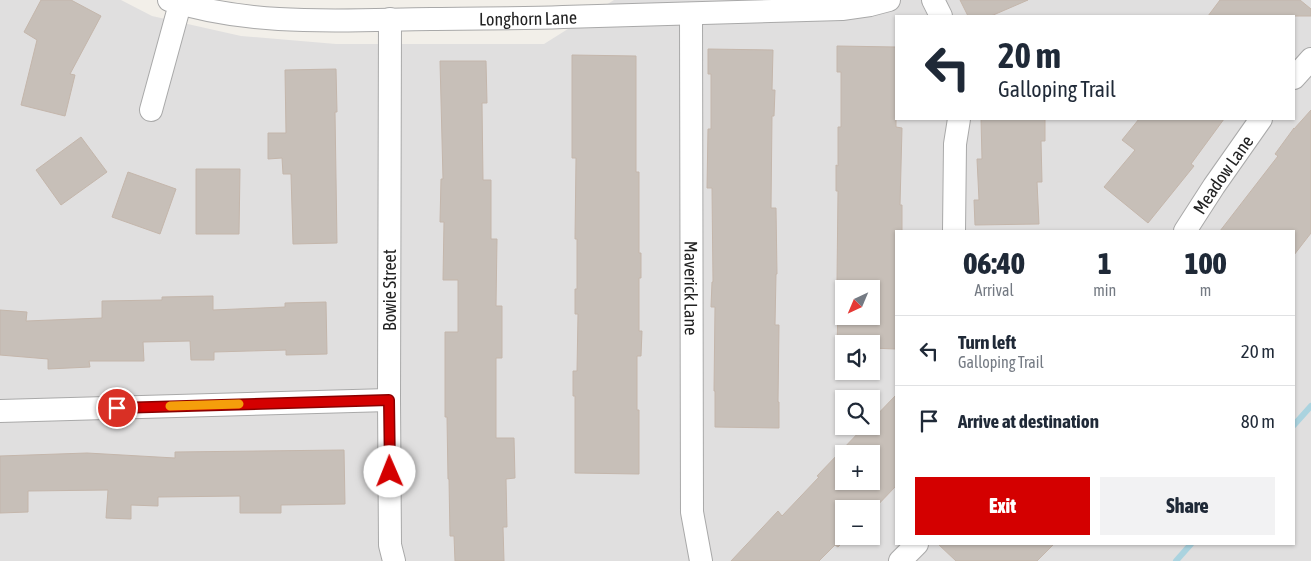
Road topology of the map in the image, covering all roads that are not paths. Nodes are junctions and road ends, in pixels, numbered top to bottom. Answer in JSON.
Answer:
{"nodes":[{"id":1,"x":889,"y":0,"type":"edge"},
{"id":2,"x":933,"y":0,"type":"edge"},
{"id":3,"x":174,"y":2,"type":"edge"},
{"id":4,"x":691,"y":14,"type":"junction"},
{"id":5,"x":940,"y":15,"type":"edge"},
{"id":6,"x":390,"y":19,"type":"junction"},
{"id":7,"x":1311,"y":59,"type":"edge"},
{"id":8,"x":1295,"y":77,"type":"edge"},
{"id":9,"x":151,"y":110,"type":"dead end"},
{"id":10,"x":959,"y":120,"type":"edge"},
{"id":11,"x":1260,"y":120,"type":"edge"},
{"id":12,"x":954,"y":230,"type":"edge"},
{"id":13,"x":1186,"y":230,"type":"edge"},
{"id":14,"x":389,"y":400,"type":"junction"},
{"id":15,"x":0,"y":411,"type":"edge"},
{"id":16,"x":916,"y":545,"type":"edge"},
{"id":17,"x":394,"y":561,"type":"edge"},
{"id":18,"x":701,"y":561,"type":"edge"},
{"id":19,"x":900,"y":561,"type":"edge"}],
"edges":[{"from":1,"to":4,"type":"street","name":"Longhorn Lane"},
{"from":2,"to":5,"type":"street"},
{"from":3,"to":6,"type":"street","name":"Longhorn Lane"},
{"from":3,"to":9,"type":"street"},
{"from":4,"to":6,"type":"street","name":"Longhorn Lane"},
{"from":4,"to":18,"type":"street","name":"Maverick Lane"},
{"from":6,"to":14,"type":"street","name":"Bowie Street"},
{"from":7,"to":8,"type":"street"},
{"from":10,"to":12,"type":"street"},
{"from":11,"to":13,"type":"street","name":"Meadow Lane"},
{"from":14,"to":15,"type":"street"},
{"from":14,"to":17,"type":"street","name":"Bowie Street"},
{"from":16,"to":19,"type":"street"}]}
